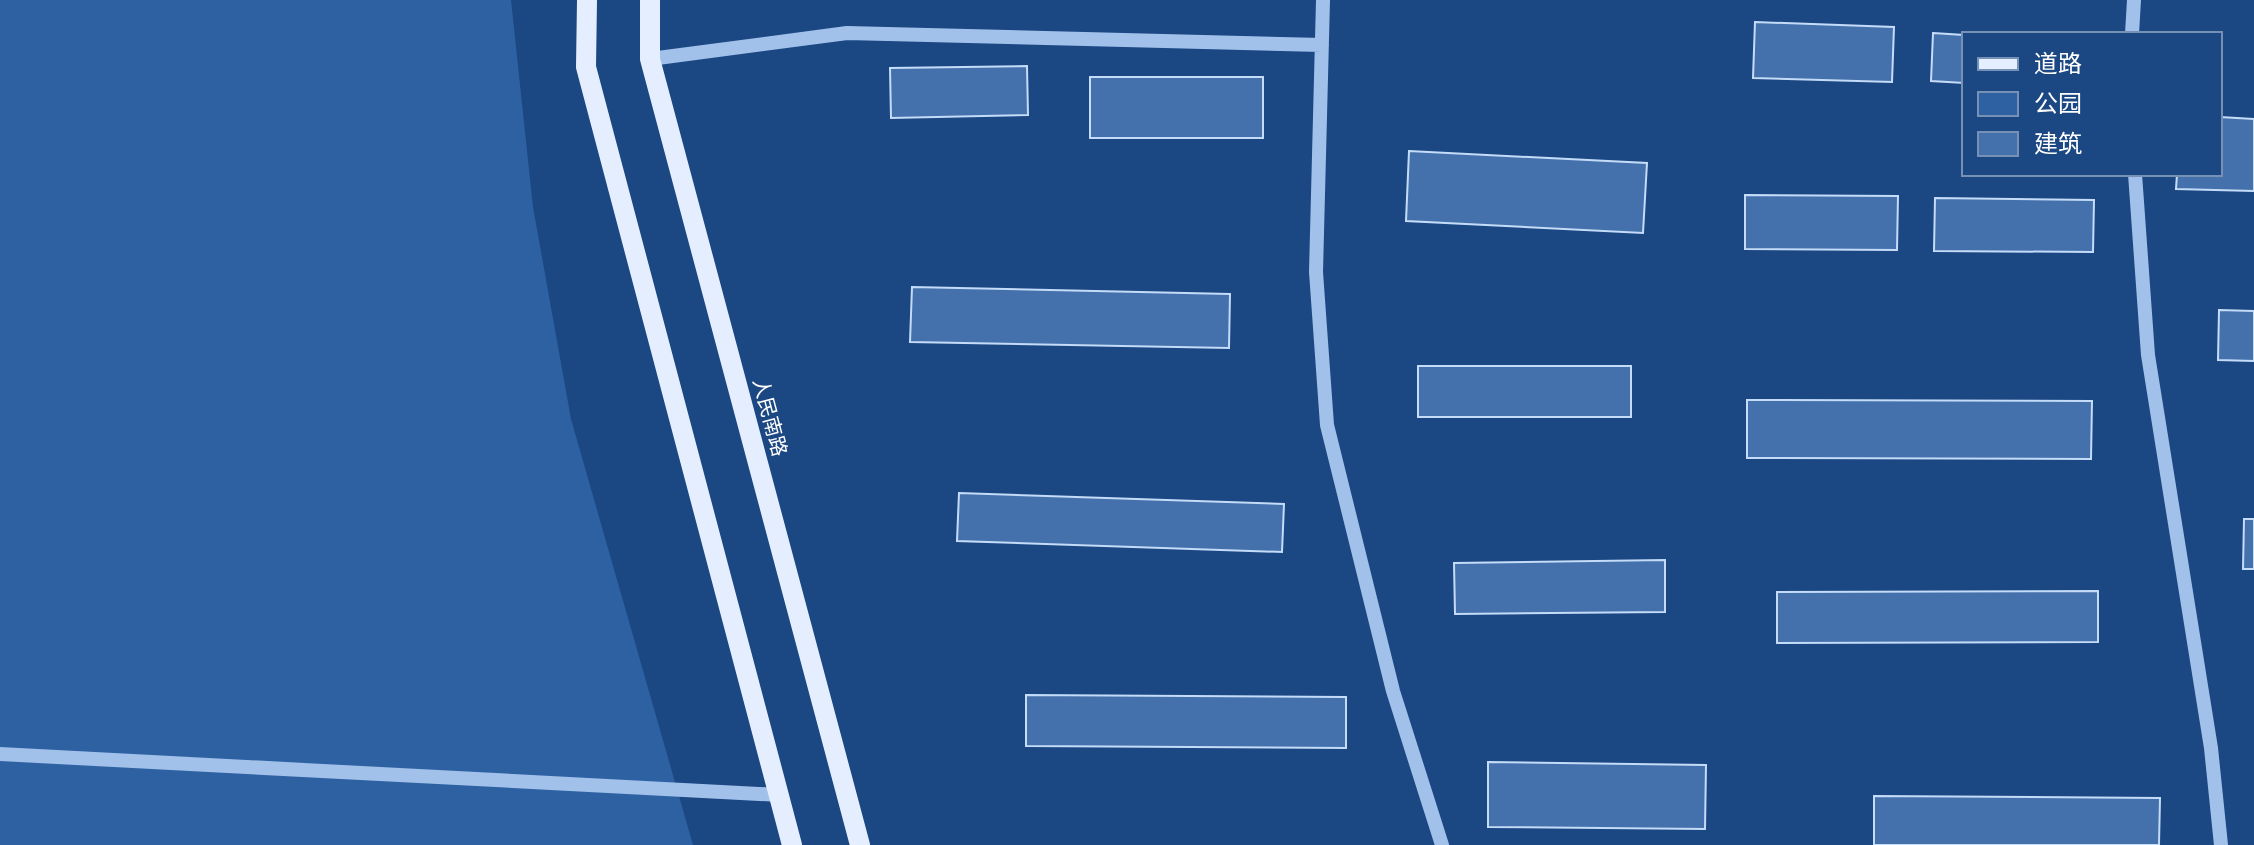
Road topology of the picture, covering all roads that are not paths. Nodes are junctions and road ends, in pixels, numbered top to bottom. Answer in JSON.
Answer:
{"nodes":[{"id":1,"x":587,"y":0,"type":"edge"},
{"id":2,"x":650,"y":0,"type":"edge"},
{"id":3,"x":1323,"y":0,"type":"edge"},
{"id":4,"x":2134,"y":0,"type":"edge"},
{"id":5,"x":2132,"y":32,"type":"edge"},
{"id":6,"x":1322,"y":45,"type":"junction"},
{"id":7,"x":650,"y":59,"type":"junction"},
{"id":8,"x":2135,"y":176,"type":"edge"},
{"id":9,"x":0,"y":754,"type":"edge"},
{"id":10,"x":779,"y":795,"type":"junction"},
{"id":11,"x":792,"y":845,"type":"edge"},
{"id":12,"x":860,"y":845,"type":"edge"},
{"id":13,"x":1442,"y":845,"type":"edge"},
{"id":14,"x":2221,"y":845,"type":"edge"}],
"edges":[{"from":1,"to":10,"type":"main road"},
{"from":2,"to":7,"type":"main road","name":"人民南路"},
{"from":3,"to":6,"type":"lane"},
{"from":4,"to":5,"type":"lane"},
{"from":6,"to":7,"type":"lane"},
{"from":6,"to":13,"type":"lane"},
{"from":7,"to":12,"type":"main road","name":"人民南路"},
{"from":8,"to":14,"type":"lane"},
{"from":9,"to":10,"type":"lane"},
{"from":10,"to":11,"type":"main road"}]}
